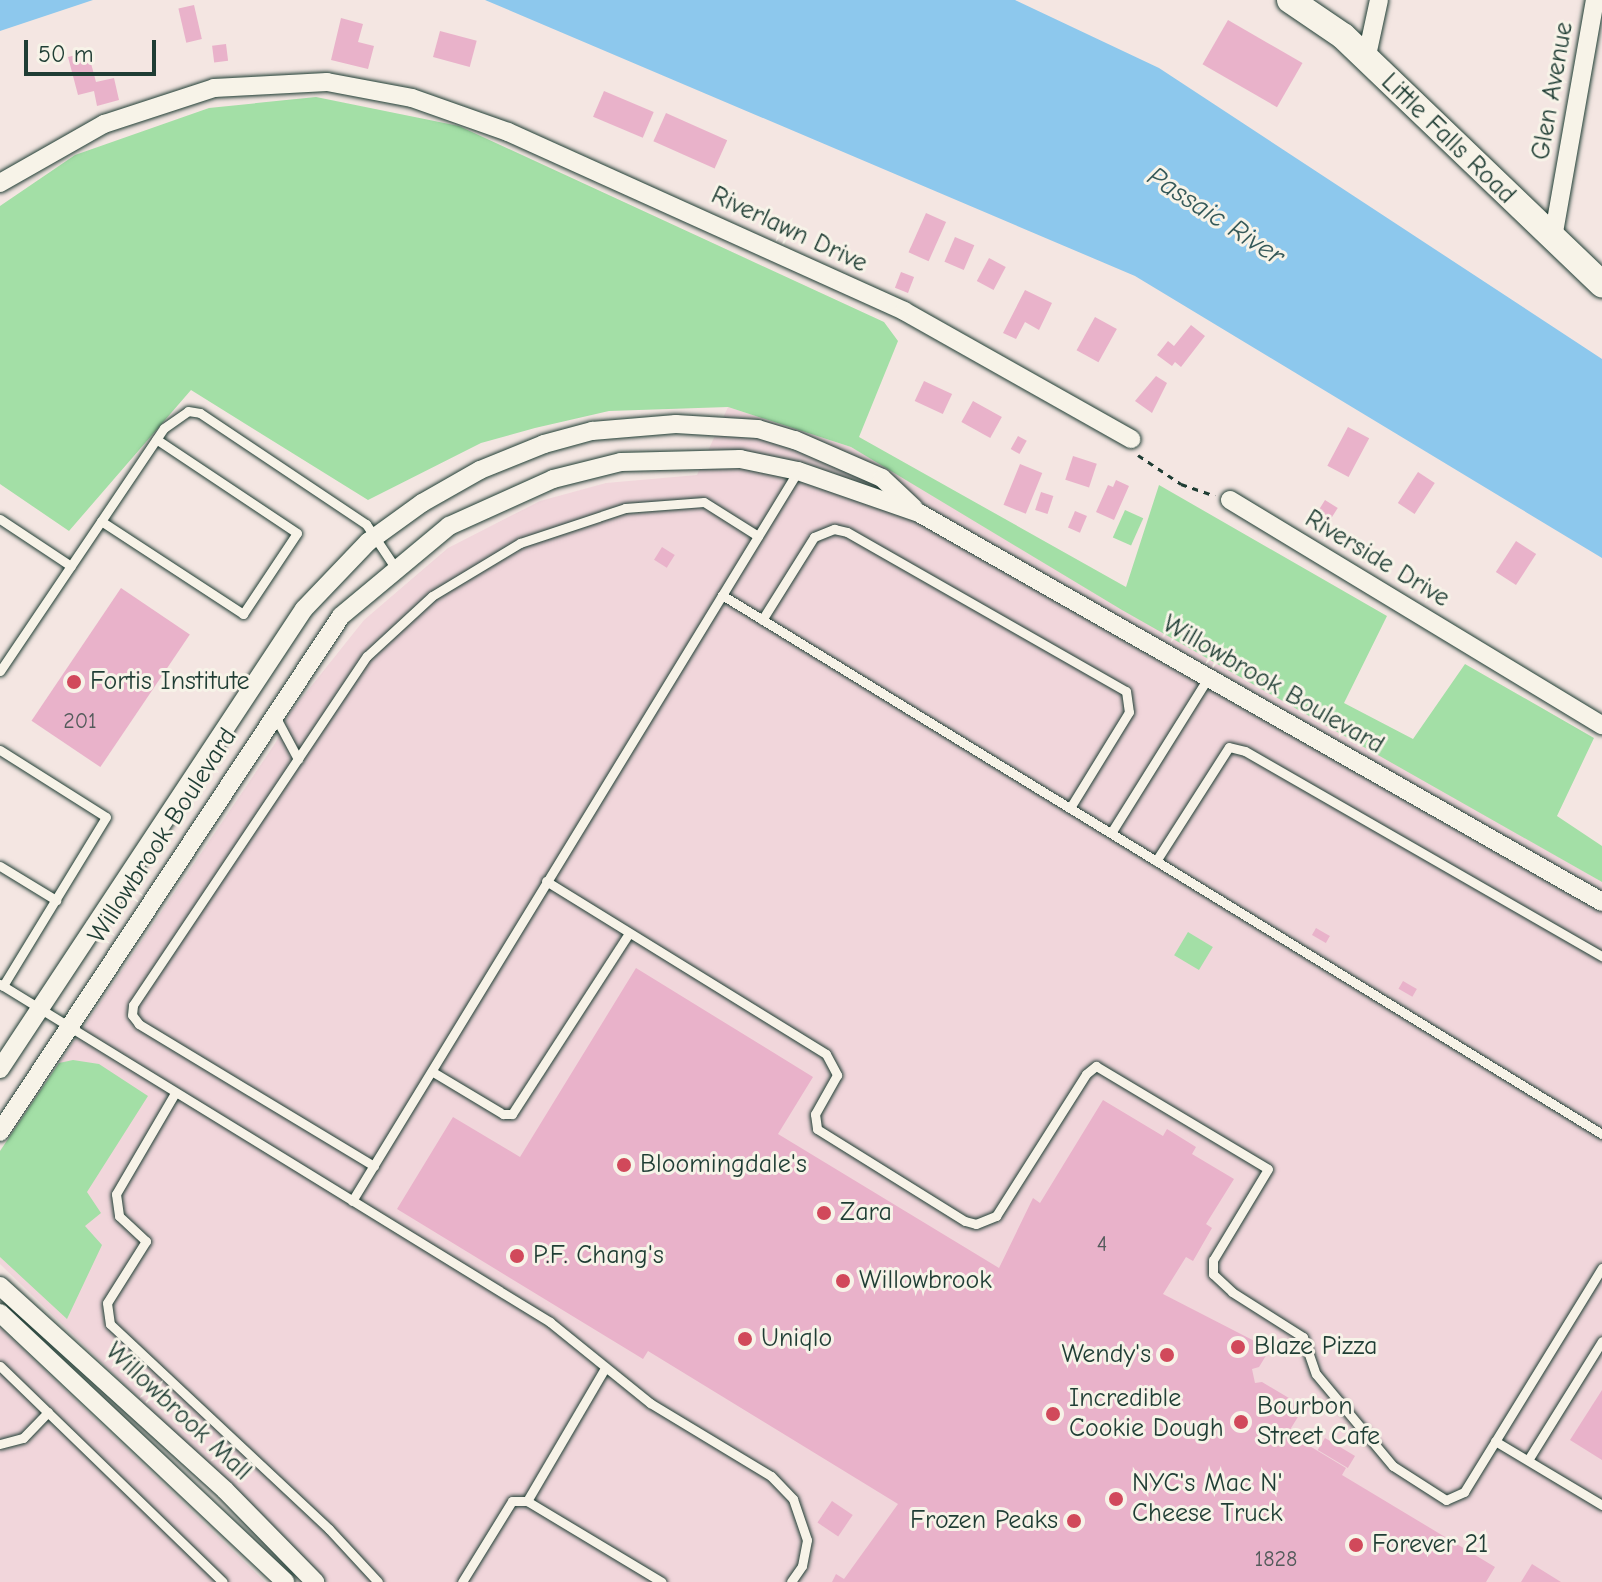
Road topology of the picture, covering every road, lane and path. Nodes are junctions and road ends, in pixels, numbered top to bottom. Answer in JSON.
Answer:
{"nodes":[{"id":1,"x":1290,"y":0,"type":"edge"},
{"id":2,"x":1379,"y":0,"type":"edge"},
{"id":3,"x":1595,"y":0,"type":"edge"},
{"id":4,"x":1366,"y":60,"type":"junction"},
{"id":5,"x":0,"y":183,"type":"edge"},
{"id":6,"x":1553,"y":238,"type":"junction"},
{"id":7,"x":1602,"y":284,"type":"edge"},
{"id":8,"x":156,"y":439,"type":"junction"},
{"id":9,"x":1131,"y":439,"type":"joint"},
{"id":10,"x":798,"y":471,"type":"junction"},
{"id":11,"x":1230,"y":500,"type":"joint"},
{"id":12,"x":919,"y":513,"type":"junction"},
{"id":13,"x":0,"y":519,"type":"edge"},
{"id":14,"x":101,"y":521,"type":"junction"},
{"id":15,"x":758,"y":536,"type":"junction"},
{"id":16,"x":372,"y":539,"type":"junction"},
{"id":17,"x":71,"y":566,"type":"junction"},
{"id":18,"x":394,"y":566,"type":"junction"},
{"id":19,"x":722,"y":595,"type":"junction"},
{"id":20,"x":762,"y":620,"type":"junction"},
{"id":21,"x":0,"y":671,"type":"edge"},
{"id":22,"x":1208,"y":678,"type":"junction"},
{"id":23,"x":273,"y":713,"type":"junction"},
{"id":24,"x":1602,"y":725,"type":"edge"},
{"id":25,"x":0,"y":750,"type":"edge"},
{"id":26,"x":298,"y":759,"type":"junction"},
{"id":27,"x":1070,"y":808,"type":"junction"},
{"id":28,"x":1111,"y":833,"type":"junction"},
{"id":29,"x":1156,"y":861,"type":"junction"},
{"id":30,"x":0,"y":866,"type":"edge"},
{"id":31,"x":546,"y":881,"type":"junction"},
{"id":32,"x":56,"y":900,"type":"junction"},
{"id":33,"x":1602,"y":902,"type":"edge"},
{"id":34,"x":628,"y":935,"type":"junction"},
{"id":35,"x":1602,"y":956,"type":"edge"},
{"id":36,"x":2,"y":985,"type":"edge"},
{"id":37,"x":38,"y":1011,"type":"junction"},
{"id":38,"x":69,"y":1028,"type":"junction"},
{"id":39,"x":0,"y":1069,"type":"edge"},
{"id":40,"x":433,"y":1072,"type":"junction"},
{"id":41,"x":175,"y":1093,"type":"junction"},
{"id":42,"x":0,"y":1132,"type":"edge"},
{"id":43,"x":1602,"y":1134,"type":"edge"},
{"id":44,"x":374,"y":1166,"type":"junction"},
{"id":45,"x":352,"y":1201,"type":"junction"},
{"id":46,"x":1602,"y":1268,"type":"edge"},
{"id":47,"x":1599,"y":1280,"type":"edge"},
{"id":48,"x":0,"y":1286,"type":"edge"},
{"id":49,"x":0,"y":1313,"type":"edge"},
{"id":50,"x":1602,"y":1341,"type":"edge"},
{"id":51,"x":0,"y":1366,"type":"edge"},
{"id":52,"x":605,"y":1368,"type":"junction"},
{"id":53,"x":48,"y":1412,"type":"junction"},
{"id":54,"x":1495,"y":1441,"type":"junction"},
{"id":55,"x":0,"y":1444,"type":"edge"},
{"id":56,"x":1528,"y":1460,"type":"junction"},
{"id":57,"x":527,"y":1501,"type":"junction"},
{"id":58,"x":1602,"y":1505,"type":"edge"},
{"id":59,"x":223,"y":1582,"type":"edge"},
{"id":60,"x":285,"y":1582,"type":"edge"},
{"id":61,"x":315,"y":1582,"type":"edge"},
{"id":62,"x":378,"y":1582,"type":"edge"},
{"id":63,"x":462,"y":1582,"type":"edge"},
{"id":64,"x":662,"y":1582,"type":"edge"},
{"id":65,"x":791,"y":1582,"type":"edge"}],
"edges":[{"from":1,"to":4,"type":"street","name":"Little Falls Road"},
{"from":2,"to":4,"type":"street"},
{"from":3,"to":6,"type":"street","name":"Glen Avenue"},
{"from":4,"to":6,"type":"street","name":"Little Falls Road"},
{"from":5,"to":9,"type":"street","name":"Riverlawn Drive"},
{"from":6,"to":7,"type":"street","name":"Little Falls Road"},
{"from":8,"to":14,"type":"lane"},
{"from":8,"to":14,"type":"lane"},
{"from":8,"to":16,"type":"lane"},
{"from":9,"to":11,"type":"path"},
{"from":10,"to":12,"type":"street","name":"Willowbrook Boulevard"},
{"from":10,"to":15,"type":"lane"},
{"from":10,"to":18,"type":"street","name":"Willowbrook Boulevard"},
{"from":11,"to":24,"type":"street","name":"Riverside Drive"},
{"from":12,"to":16,"type":"street","name":"Willowbrook Boulevard"},
{"from":12,"to":22,"type":"street","name":"Willowbrook Boulevard"},
{"from":13,"to":17,"type":"lane"},
{"from":14,"to":17,"type":"lane"},
{"from":15,"to":19,"type":"lane"},
{"from":15,"to":26,"type":"lane"},
{"from":16,"to":18,"type":"lane"},
{"from":16,"to":37,"type":"street","name":"Willowbrook Boulevard"},
{"from":17,"to":21,"type":"lane"},
{"from":18,"to":23,"type":"street","name":"Willowbrook Boulevard"},
{"from":19,"to":20,"type":"lane"},
{"from":19,"to":31,"type":"lane"},
{"from":20,"to":27,"type":"lane"},
{"from":20,"to":27,"type":"lane"},
{"from":22,"to":28,"type":"lane"},
{"from":22,"to":33,"type":"street","name":"Willowbrook Boulevard"},
{"from":23,"to":26,"type":"lane"},
{"from":23,"to":38,"type":"street","name":"Willowbrook Boulevard"},
{"from":25,"to":32,"type":"lane"},
{"from":26,"to":44,"type":"lane"},
{"from":27,"to":28,"type":"lane"},
{"from":28,"to":29,"type":"lane"},
{"from":29,"to":35,"type":"lane"},
{"from":29,"to":43,"type":"lane"},
{"from":30,"to":32,"type":"lane"},
{"from":31,"to":34,"type":"lane"},
{"from":31,"to":40,"type":"lane"},
{"from":32,"to":36,"type":"lane"},
{"from":34,"to":40,"type":"lane"},
{"from":34,"to":54,"type":"lane"},
{"from":36,"to":37,"type":"lane"},
{"from":37,"to":38,"type":"lane"},
{"from":37,"to":39,"type":"street","name":"Willowbrook Boulevard"},
{"from":38,"to":41,"type":"lane"},
{"from":38,"to":42,"type":"street","name":"Willowbrook Boulevard"},
{"from":40,"to":44,"type":"lane"},
{"from":41,"to":45,"type":"lane"},
{"from":41,"to":62,"type":"lane"},
{"from":44,"to":45,"type":"lane"},
{"from":45,"to":52,"type":"lane"},
{"from":46,"to":47,"type":"lane"},
{"from":47,"to":54,"type":"lane"},
{"from":48,"to":61,"type":"street","name":"Willowbrook Mall"},
{"from":49,"to":60,"type":"street","name":"Willowbrook Mall"},
{"from":50,"to":56,"type":"lane"},
{"from":51,"to":53,"type":"lane"},
{"from":52,"to":57,"type":"lane"},
{"from":52,"to":65,"type":"lane"},
{"from":53,"to":55,"type":"lane"},
{"from":53,"to":59,"type":"lane"},
{"from":54,"to":56,"type":"lane"},
{"from":56,"to":58,"type":"lane"},
{"from":57,"to":63,"type":"lane"},
{"from":57,"to":64,"type":"lane"}]}
